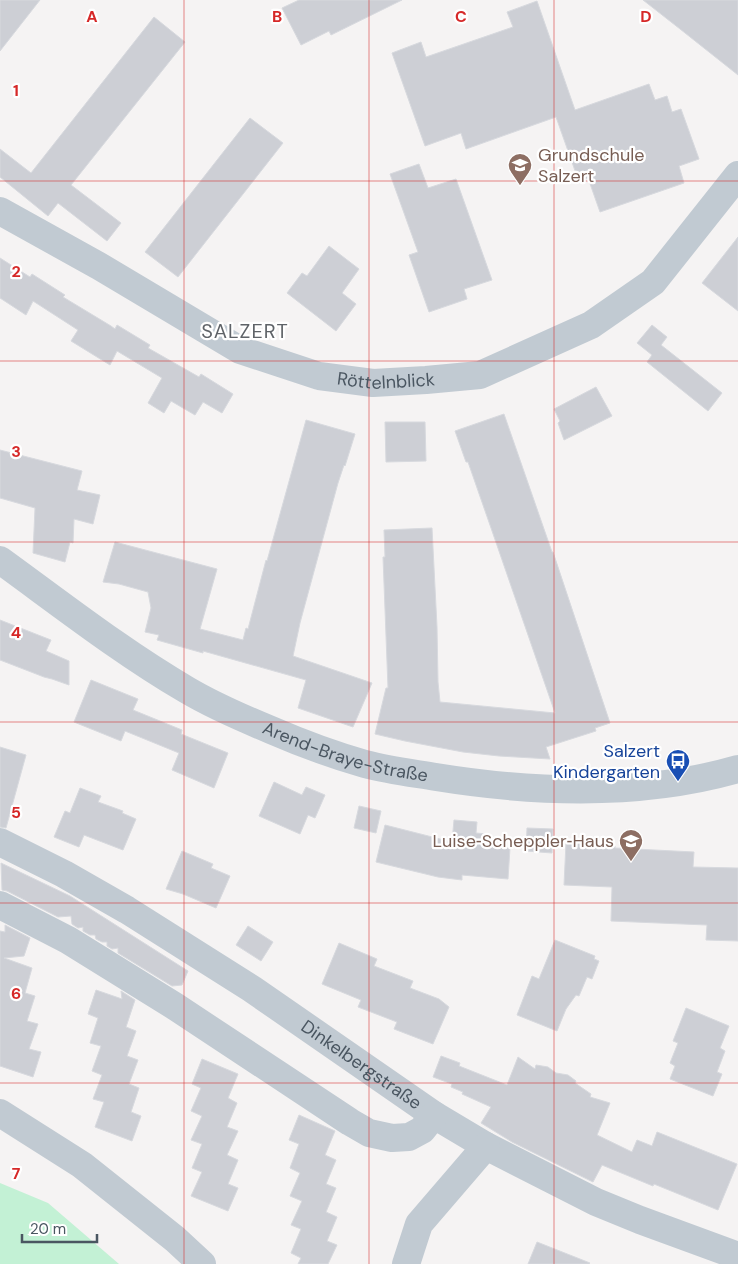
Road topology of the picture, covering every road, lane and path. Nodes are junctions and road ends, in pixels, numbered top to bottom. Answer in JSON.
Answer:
{"nodes":[{"id":1,"x":738,"y":175,"type":"edge"},
{"id":2,"x":0,"y":212,"type":"edge"},
{"id":3,"x":0,"y":560,"type":"edge"},
{"id":4,"x":738,"y":769,"type":"edge"},
{"id":5,"x":0,"y":842,"type":"edge"},
{"id":6,"x":0,"y":905,"type":"edge"},
{"id":7,"x":0,"y":1113,"type":"edge"},
{"id":8,"x":434,"y":1115,"type":"junction"},
{"id":9,"x":486,"y":1146,"type":"junction"},
{"id":10,"x":738,"y":1256,"type":"edge"},
{"id":11,"x":202,"y":1264,"type":"edge"},
{"id":12,"x":406,"y":1264,"type":"edge"}],
"edges":[{"from":1,"to":2,"type":"street","name":"Röttelnblick"},
{"from":3,"to":4,"type":"street","name":"Arend-Braye-Straße"},
{"from":5,"to":8,"type":"street","name":"Dinkelbergstraße"},
{"from":6,"to":8,"type":"street"},
{"from":7,"to":11,"type":"street"},
{"from":8,"to":9,"type":"street","name":"Dinkelbergstraße"},
{"from":9,"to":10,"type":"street","name":"Dinkelbergstraße"},
{"from":9,"to":12,"type":"street"}]}
